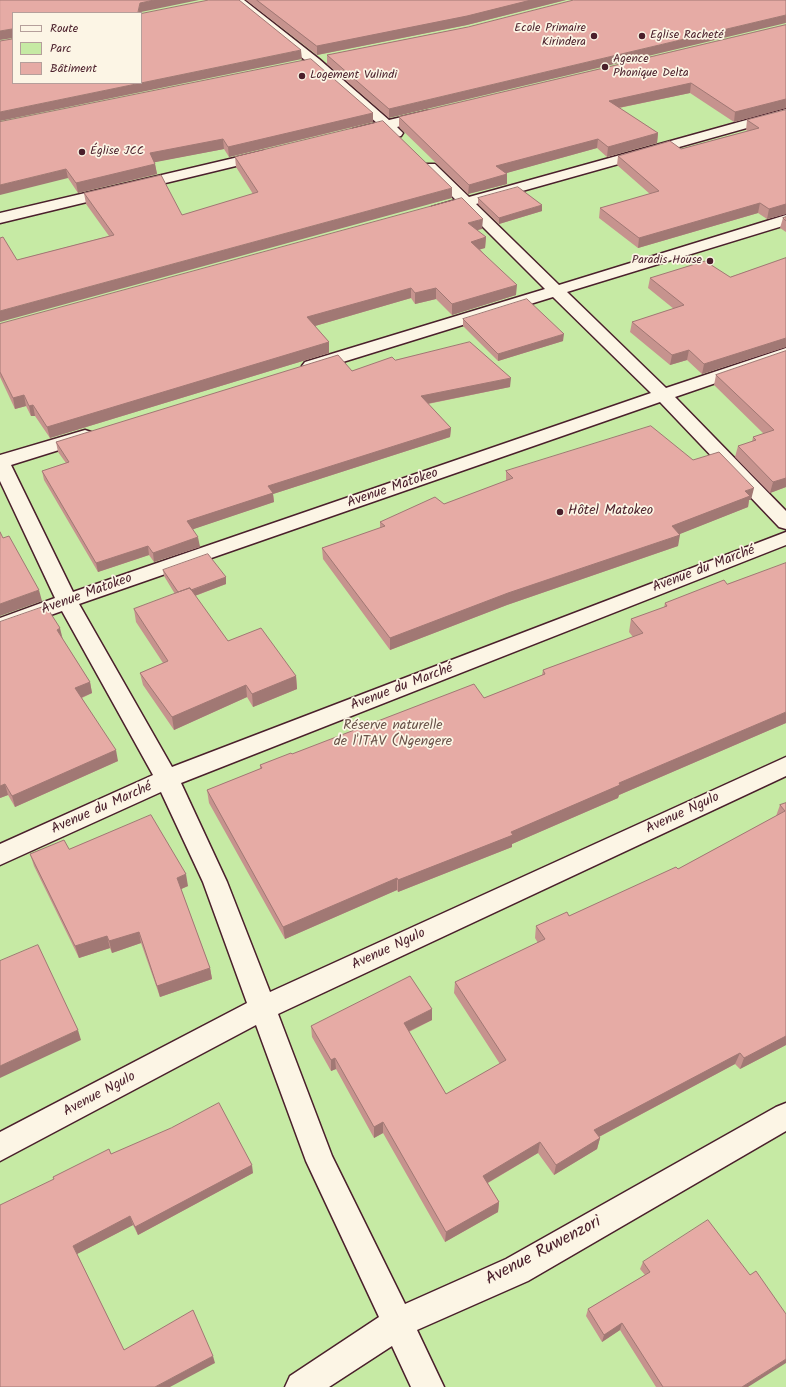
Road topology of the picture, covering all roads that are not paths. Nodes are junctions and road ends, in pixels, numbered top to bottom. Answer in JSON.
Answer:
{"nodes":[{"id":1,"x":238,"y":0,"type":"edge"},
{"id":2,"x":330,"y":58,"type":"edge"},
{"id":3,"x":315,"y":62,"type":"junction"},
{"id":4,"x":300,"y":65,"type":"edge"},
{"id":5,"x":441,"y":112,"type":"edge"},
{"id":6,"x":786,"y":113,"type":"edge"},
{"id":7,"x":387,"y":125,"type":"junction"},
{"id":8,"x":349,"y":134,"type":"edge"},
{"id":9,"x":279,"y":151,"type":"edge"},
{"id":10,"x":466,"y":202,"type":"junction"},
{"id":11,"x":420,"y":214,"type":"edge"},
{"id":12,"x":0,"y":218,"type":"edge"},
{"id":13,"x":786,"y":220,"type":"edge"},
{"id":14,"x":556,"y":290,"type":"junction"},
{"id":15,"x":786,"y":353,"type":"edge"},
{"id":16,"x":297,"y":370,"type":"edge"},
{"id":17,"x":664,"y":396,"type":"junction"},
{"id":18,"x":99,"y":431,"type":"edge"},
{"id":19,"x":0,"y":462,"type":"edge"},
{"id":20,"x":786,"y":523,"type":"edge"},
{"id":21,"x":786,"y":538,"type":"edge"},
{"id":22,"x":67,"y":601,"type":"junction"},
{"id":23,"x":0,"y":626,"type":"edge"},
{"id":24,"x":786,"y":766,"type":"edge"},
{"id":25,"x":167,"y":779,"type":"junction"},
{"id":26,"x":0,"y":854,"type":"edge"},
{"id":27,"x":261,"y":1009,"type":"junction"},
{"id":28,"x":786,"y":1116,"type":"edge"},
{"id":29,"x":0,"y":1147,"type":"edge"},
{"id":30,"x":398,"y":1323,"type":"junction"},
{"id":31,"x":301,"y":1387,"type":"edge"},
{"id":32,"x":428,"y":1387,"type":"edge"}],
"edges":[{"from":1,"to":3,"type":"street"},
{"from":2,"to":3,"type":"street"},
{"from":3,"to":4,"type":"street"},
{"from":3,"to":7,"type":"street"},
{"from":5,"to":7,"type":"street"},
{"from":6,"to":10,"type":"street"},
{"from":7,"to":8,"type":"street"},
{"from":7,"to":10,"type":"street"},
{"from":9,"to":12,"type":"street"},
{"from":10,"to":11,"type":"street"},
{"from":10,"to":14,"type":"street"},
{"from":13,"to":14,"type":"street"},
{"from":14,"to":16,"type":"street"},
{"from":14,"to":17,"type":"street"},
{"from":15,"to":17,"type":"street","name":"Avenue Matokeo"},
{"from":17,"to":20,"type":"street"},
{"from":17,"to":22,"type":"street","name":"Avenue Matokeo"},
{"from":18,"to":19,"type":"street"},
{"from":19,"to":22,"type":"street"},
{"from":21,"to":25,"type":"street","name":"Avenue du Marché"},
{"from":22,"to":23,"type":"street","name":"Avenue Matokeo"},
{"from":22,"to":25,"type":"street"},
{"from":24,"to":27,"type":"street","name":"Avenue Ngulo"},
{"from":25,"to":26,"type":"street","name":"Avenue du Marché"},
{"from":25,"to":27,"type":"street"},
{"from":27,"to":29,"type":"street","name":"Avenue Ngulo"},
{"from":27,"to":30,"type":"street"},
{"from":28,"to":30,"type":"street","name":"Avenue Ruwenzori"},
{"from":30,"to":31,"type":"street","name":"Avenue Ruwenzori"},
{"from":30,"to":32,"type":"street"}]}
